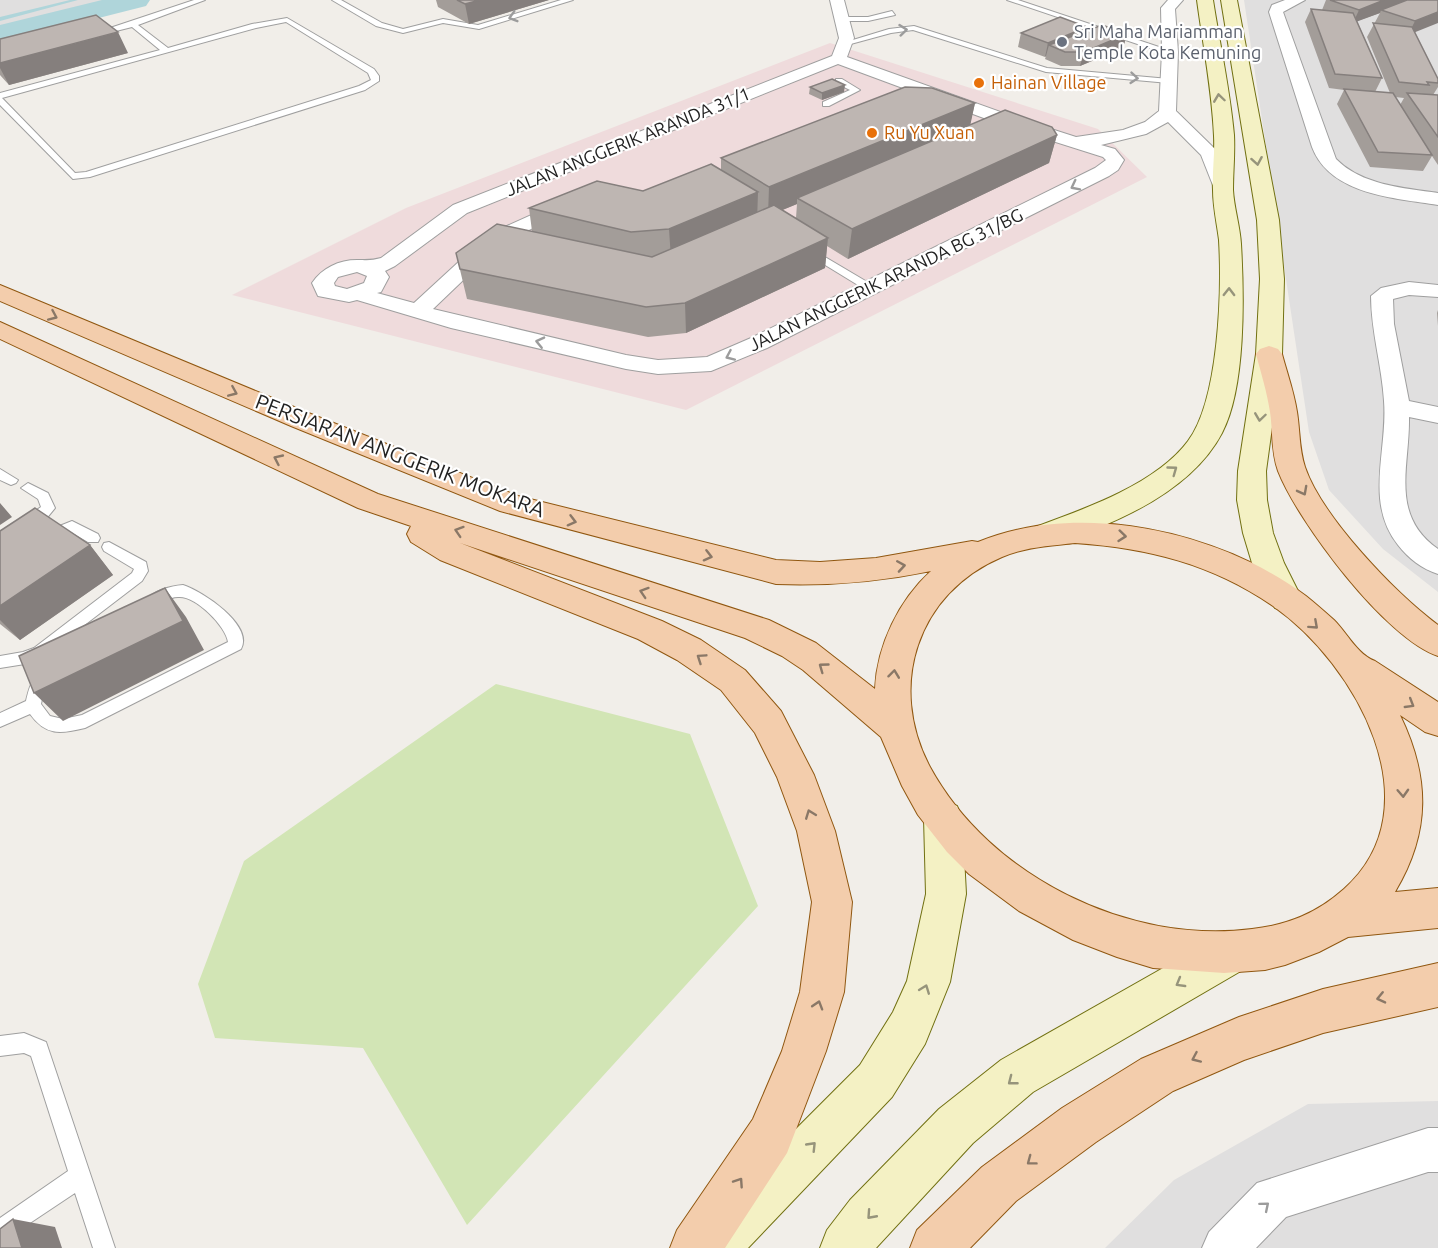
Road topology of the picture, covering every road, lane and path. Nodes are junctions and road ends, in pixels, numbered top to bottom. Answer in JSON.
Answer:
{"nodes":[{"id":1,"x":201,"y":0,"type":"edge"},
{"id":2,"x":336,"y":0,"type":"edge"},
{"id":3,"x":569,"y":0,"type":"edge"},
{"id":4,"x":837,"y":0,"type":"edge"},
{"id":5,"x":1011,"y":0,"type":"edge"},
{"id":6,"x":1176,"y":0,"type":"edge"},
{"id":7,"x":1205,"y":0,"type":"edge"},
{"id":8,"x":1229,"y":0,"type":"edge"},
{"id":9,"x":1298,"y":0,"type":"edge"},
{"id":10,"x":892,"y":13,"type":"dead end"},
{"id":11,"x":841,"y":19,"type":"junction"},
{"id":12,"x":133,"y":24,"type":"junction"},
{"id":13,"x":89,"y":36,"type":"edge"},
{"id":14,"x":847,"y":43,"type":"junction"},
{"id":15,"x":167,"y":51,"type":"junction"},
{"id":16,"x":1170,"y":52,"type":"junction"},
{"id":17,"x":838,"y":59,"type":"junction"},
{"id":18,"x":839,"y":81,"type":"edge"},
{"id":19,"x":1168,"y":81,"type":"junction"},
{"id":20,"x":919,"y":89,"type":"junction"},
{"id":21,"x":0,"y":98,"type":"edge"},
{"id":22,"x":894,"y":100,"type":"edge"},
{"id":23,"x":826,"y":104,"type":"dead end"},
{"id":24,"x":1167,"y":112,"type":"junction"},
{"id":25,"x":1196,"y":138,"type":"junction"},
{"id":26,"x":1069,"y":141,"type":"junction"},
{"id":27,"x":1109,"y":153,"type":"junction"},
{"id":28,"x":564,"y":167,"type":"junction"},
{"id":29,"x":584,"y":179,"type":"dead end"},
{"id":30,"x":1223,"y":189,"type":"junction"},
{"id":31,"x":582,"y":198,"type":"edge"},
{"id":32,"x":1438,"y":199,"type":"edge"},
{"id":33,"x":496,"y":238,"type":"junction"},
{"id":34,"x":518,"y":243,"type":"edge"},
{"id":35,"x":798,"y":244,"type":"edge"},
{"id":36,"x":371,"y":269,"type":"junction"},
{"id":37,"x":870,"y":288,"type":"junction"},
{"id":38,"x":1438,"y":291,"type":"edge"},
{"id":39,"x":0,"y":292,"type":"edge"},
{"id":40,"x":358,"y":294,"type":"junction"},
{"id":41,"x":418,"y":311,"type":"junction"},
{"id":42,"x":0,"y":328,"type":"edge"},
{"id":43,"x":1269,"y":354,"type":"junction"},
{"id":44,"x":1397,"y":406,"type":"junction"},
{"id":45,"x":1438,"y":415,"type":"edge"},
{"id":46,"x":28,"y":488,"type":"dead end"},
{"id":47,"x":368,"y":501,"type":"junction"},
{"id":48,"x":1047,"y":535,"type":"junction"},
{"id":49,"x":93,"y":538,"type":"dead end"},
{"id":50,"x":0,"y":542,"type":"edge"},
{"id":51,"x":37,"y":544,"type":"edge"},
{"id":52,"x":109,"y":547,"type":"dead end"},
{"id":53,"x":991,"y":548,"type":"junction"},
{"id":54,"x":1433,"y":560,"type":"edge"},
{"id":55,"x":1286,"y":599,"type":"junction"},
{"id":56,"x":138,"y":610,"type":"edge"},
{"id":57,"x":1438,"y":643,"type":"edge"},
{"id":58,"x":1349,"y":661,"type":"junction"},
{"id":59,"x":0,"y":662,"type":"edge"},
{"id":60,"x":55,"y":672,"type":"edge"},
{"id":61,"x":33,"y":705,"type":"junction"},
{"id":62,"x":0,"y":720,"type":"edge"},
{"id":63,"x":1438,"y":721,"type":"edge"},
{"id":64,"x":899,"y":732,"type":"junction"},
{"id":65,"x":943,"y":818,"type":"junction"},
{"id":66,"x":1438,"y":908,"type":"edge"},
{"id":67,"x":1344,"y":917,"type":"junction"},
{"id":68,"x":1231,"y":954,"type":"junction"},
{"id":69,"x":1438,"y":985,"type":"edge"},
{"id":70,"x":0,"y":1046,"type":"edge"},
{"id":71,"x":1438,"y":1150,"type":"edge"},
{"id":72,"x":80,"y":1176,"type":"junction"},
{"id":73,"x":0,"y":1232,"type":"edge"},
{"id":74,"x":104,"y":1248,"type":"edge"},
{"id":75,"x":694,"y":1248,"type":"edge"},
{"id":76,"x":713,"y":1248,"type":"edge"},
{"id":77,"x":845,"y":1248,"type":"edge"},
{"id":78,"x":935,"y":1248,"type":"edge"},
{"id":79,"x":1225,"y":1248,"type":"edge"}],
"edges":[{"from":1,"to":12,"type":"lane"},
{"from":3,"to":2,"type":"lane","one_way":true},
{"from":4,"to":11,"type":"street"},
{"from":5,"to":16,"type":"lane"},
{"from":6,"to":16,"type":"street"},
{"from":30,"to":7,"type":"main road","one_way":true},
{"from":8,"to":43,"type":"main road","one_way":true},
{"from":9,"to":32,"type":"street"},
{"from":10,"to":11,"type":"lane"},
{"from":11,"to":14,"type":"street"},
{"from":12,"to":13,"type":"lane"},
{"from":12,"to":15,"type":"lane"},
{"from":14,"to":17,"type":"street"},
{"from":14,"to":19,"type":"lane","one_way":true},
{"from":15,"to":21,"type":"lane"},
{"from":15,"to":21,"type":"lane"},
{"from":16,"to":19,"type":"street"},
{"from":17,"to":20,"type":"street"},
{"from":17,"to":28,"type":"street","name":"JALAN ANGGERIK ARANDA 31/1"},
{"from":18,"to":23,"type":"lane"},
{"from":19,"to":24,"type":"street"},
{"from":20,"to":22,"type":"street"},
{"from":20,"to":26,"type":"street"},
{"from":24,"to":25,"type":"street"},
{"from":24,"to":26,"type":"street"},
{"from":25,"to":27,"type":"street"},
{"from":25,"to":30,"type":"street"},
{"from":26,"to":27,"type":"street"},
{"from":27,"to":37,"type":"street","name":"JALAN ANGGERIK ARANDA BG 31/BG","one_way":true},
{"from":28,"to":29,"type":"street"},
{"from":28,"to":36,"type":"street","name":"JALAN ANGGERIK ARANDA 31/1"},
{"from":48,"to":30,"type":"main road","one_way":true},
{"from":31,"to":33,"type":"street"},
{"from":33,"to":34,"type":"lane"},
{"from":33,"to":41,"type":"street"},
{"from":35,"to":37,"type":"lane"},
{"from":36,"to":40,"type":"street"},
{"from":36,"to":40,"type":"street","name":"JALAN ANGGERIK ARANDA BG 31/BG"},
{"from":37,"to":41,"type":"street","name":"JALAN ANGGERIK ARANDA BG 31/BG","one_way":true},
{"from":38,"to":44,"type":"street"},
{"from":39,"to":53,"type":"main road","name":"PERSIARAN ANGGERIK MOKARA","one_way":true},
{"from":40,"to":41,"type":"street","name":"JALAN ANGGERIK ARANDA BG 31/BG"},
{"from":47,"to":42,"type":"main road","one_way":true},
{"from":43,"to":55,"type":"main road","one_way":true},
{"from":43,"to":57,"type":"main road","one_way":true},
{"from":44,"to":45,"type":"street"},
{"from":44,"to":54,"type":"street"},
{"from":46,"to":50,"type":"lane"},
{"from":64,"to":47,"type":"main road","one_way":true},
{"from":75,"to":47,"type":"main road","one_way":true},
{"from":48,"to":53,"type":"main road"},
{"from":48,"to":55,"type":"main road","one_way":true},
{"from":49,"to":51,"type":"lane"},
{"from":52,"to":59,"type":"lane"},
{"from":64,"to":53,"type":"main road","one_way":true},
{"from":55,"to":58,"type":"main road","one_way":true},
{"from":56,"to":61,"type":"lane"},
{"from":58,"to":63,"type":"main road","one_way":true},
{"from":58,"to":67,"type":"main road","one_way":true},
{"from":60,"to":61,"type":"lane"},
{"from":61,"to":62,"type":"lane"},
{"from":64,"to":65,"type":"main road"},
{"from":65,"to":68,"type":"main road"},
{"from":76,"to":65,"type":"main road","one_way":true},
{"from":66,"to":67,"type":"main road"},
{"from":67,"to":68,"type":"main road"},
{"from":68,"to":77,"type":"main road","one_way":true},
{"from":69,"to":78,"type":"main road","one_way":true},
{"from":70,"to":72,"type":"lane"},
{"from":79,"to":71,"type":"street","one_way":true},
{"from":72,"to":73,"type":"lane"},
{"from":72,"to":74,"type":"lane"}]}
